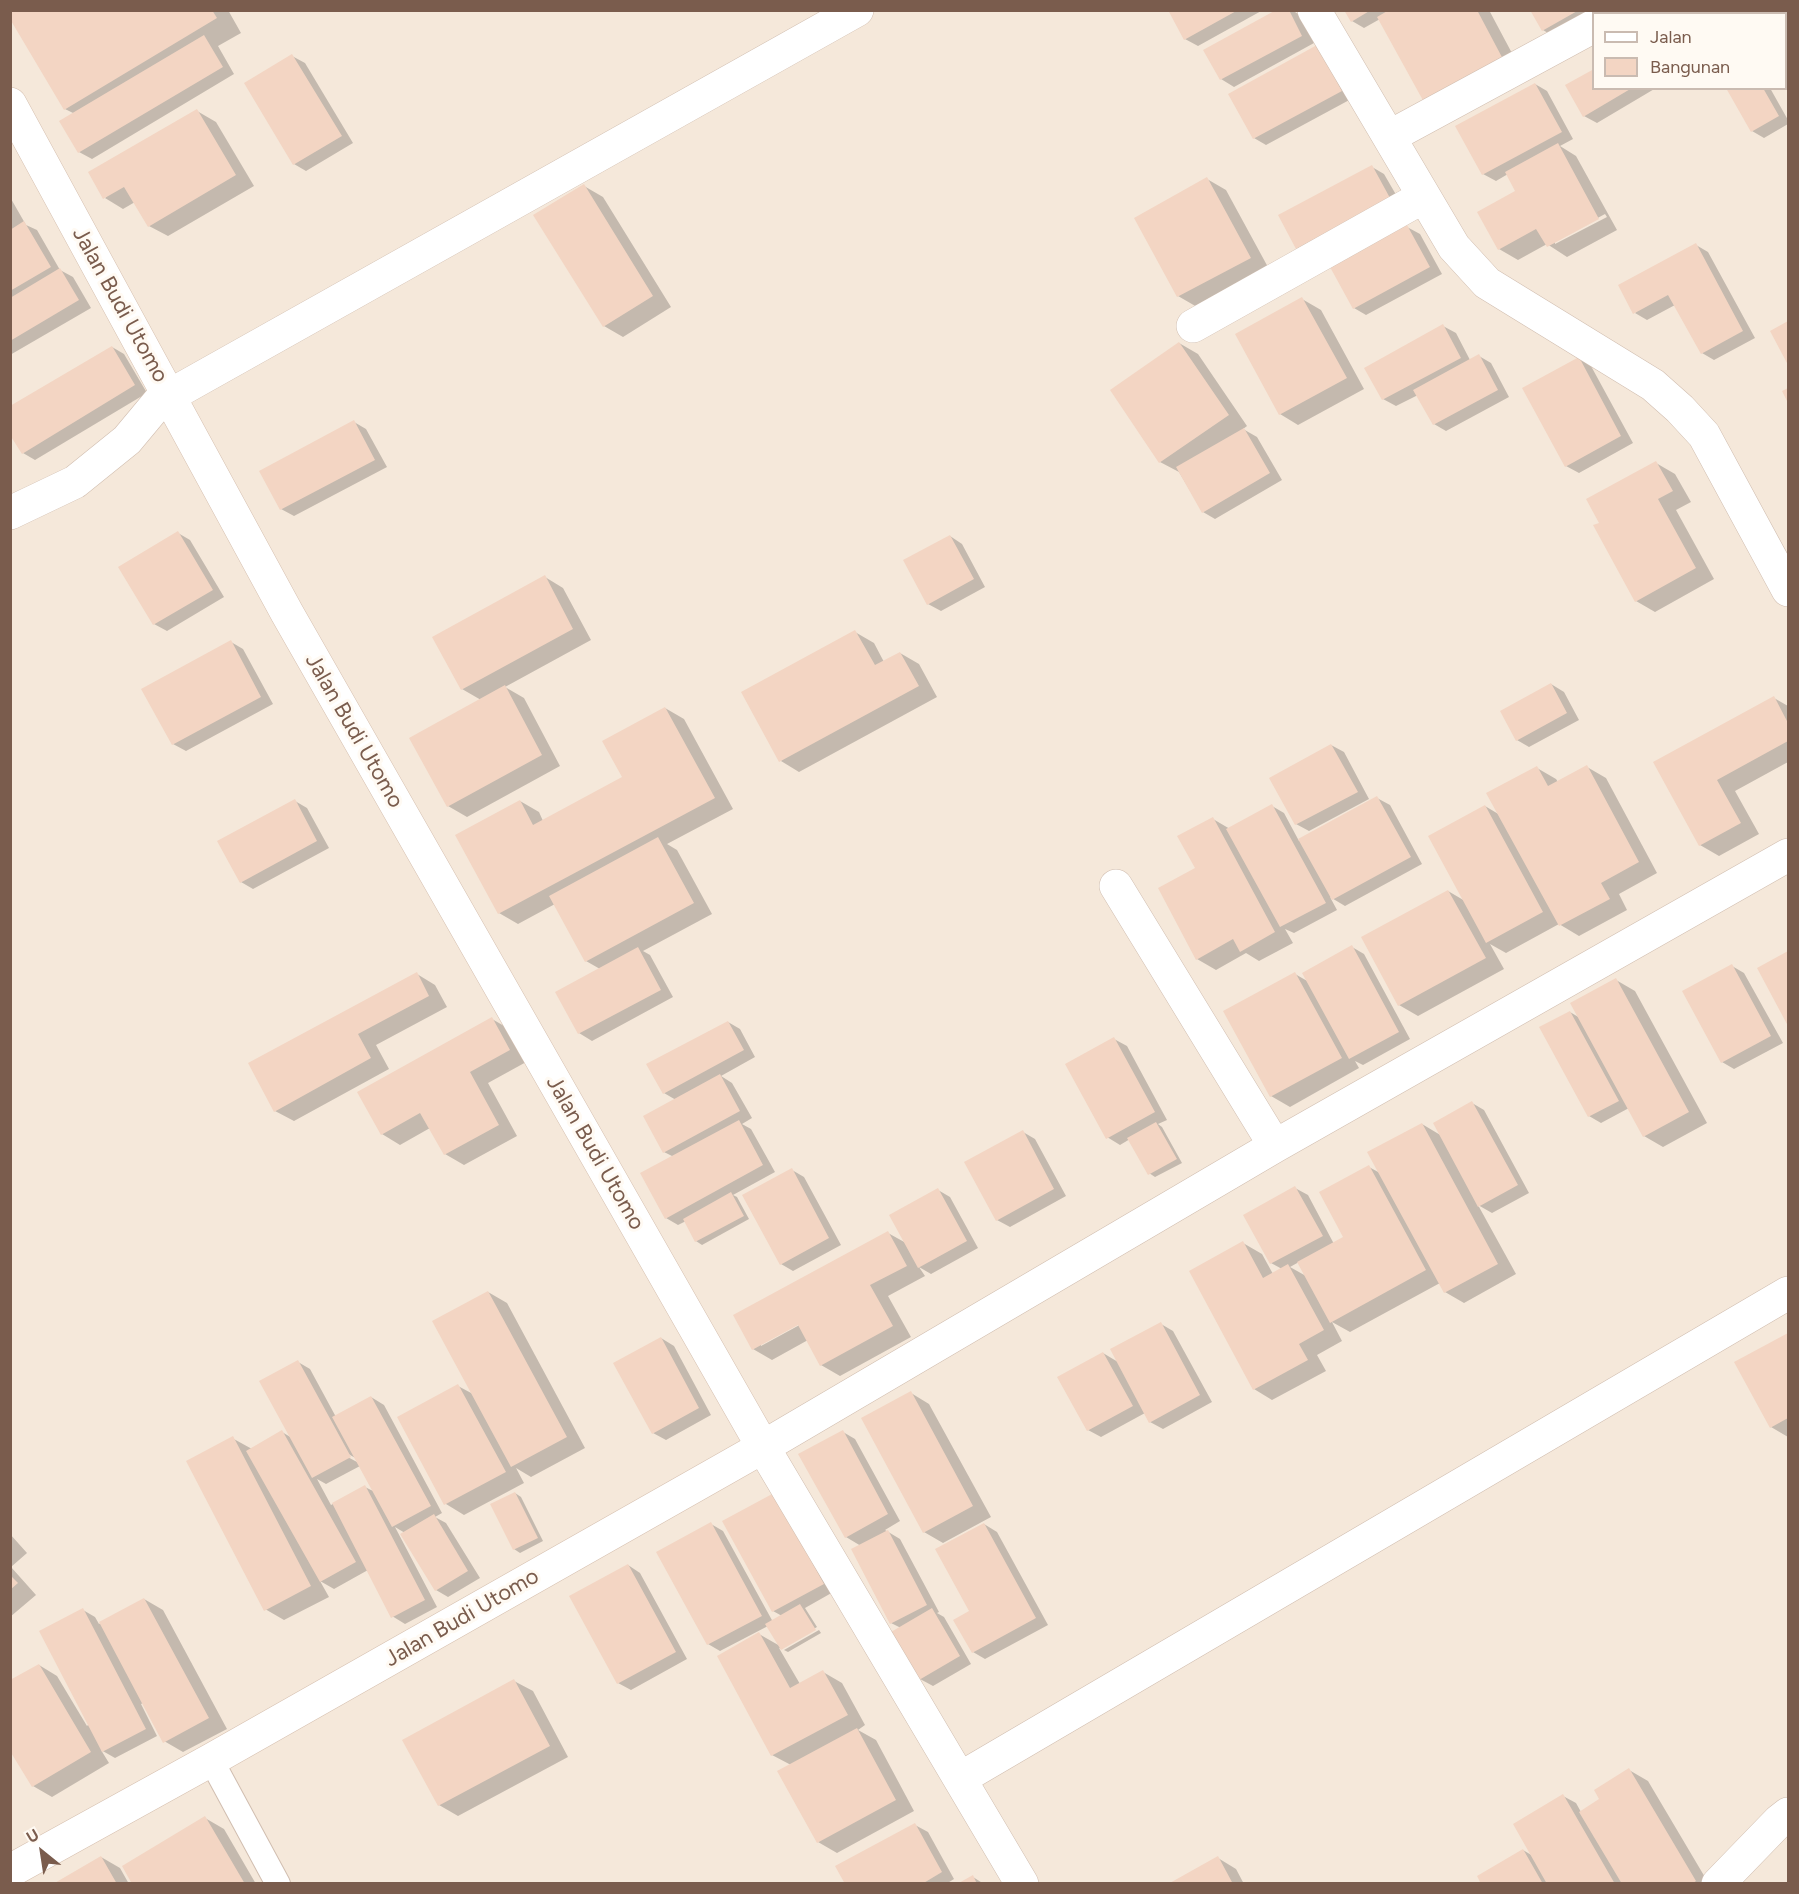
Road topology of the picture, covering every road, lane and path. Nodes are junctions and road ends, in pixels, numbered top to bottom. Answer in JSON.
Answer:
{"nodes":[{"id":1,"x":857,"y":10,"type":"edge"},
{"id":2,"x":1314,"y":10,"type":"edge"},
{"id":3,"x":1592,"y":27,"type":"edge"},
{"id":4,"x":10,"y":104,"type":"edge"},
{"id":5,"x":1389,"y":137,"type":"junction"},
{"id":6,"x":1423,"y":197,"type":"junction"},
{"id":7,"x":1193,"y":326,"type":"dead end"},
{"id":8,"x":168,"y":394,"type":"junction"},
{"id":9,"x":10,"y":513,"type":"edge"},
{"id":10,"x":1788,"y":590,"type":"edge"},
{"id":11,"x":1786,"y":862,"type":"edge"},
{"id":12,"x":1116,"y":886,"type":"dead end"},
{"id":13,"x":1275,"y":1146,"type":"junction"},
{"id":14,"x":1788,"y":1293,"type":"edge"},
{"id":15,"x":763,"y":1447,"type":"junction"},
{"id":16,"x":211,"y":1760,"type":"junction"},
{"id":17,"x":961,"y":1778,"type":"junction"},
{"id":18,"x":1788,"y":1814,"type":"edge"},
{"id":19,"x":10,"y":1871,"type":"edge"},
{"id":20,"x":278,"y":1884,"type":"edge"},
{"id":21,"x":1022,"y":1884,"type":"edge"},
{"id":22,"x":1718,"y":1884,"type":"edge"}],
"edges":[{"from":1,"to":8,"type":"street"},
{"from":2,"to":5,"type":"street"},
{"from":3,"to":5,"type":"street"},
{"from":4,"to":8,"type":"street","name":"Jalan Budi Utomo"},
{"from":5,"to":6,"type":"street"},
{"from":6,"to":7,"type":"street"},
{"from":6,"to":10,"type":"street"},
{"from":8,"to":9,"type":"street"},
{"from":8,"to":15,"type":"street","name":"Jalan Budi Utomo"},
{"from":11,"to":13,"type":"street"},
{"from":12,"to":13,"type":"street"},
{"from":13,"to":15,"type":"street"},
{"from":14,"to":17,"type":"street"},
{"from":15,"to":16,"type":"street","name":"Jalan Budi Utomo"},
{"from":15,"to":17,"type":"street"},
{"from":16,"to":19,"type":"street","name":"Jalan Budi Utomo"},
{"from":16,"to":20,"type":"lane"},
{"from":17,"to":21,"type":"street"},
{"from":18,"to":22,"type":"street"}]}
